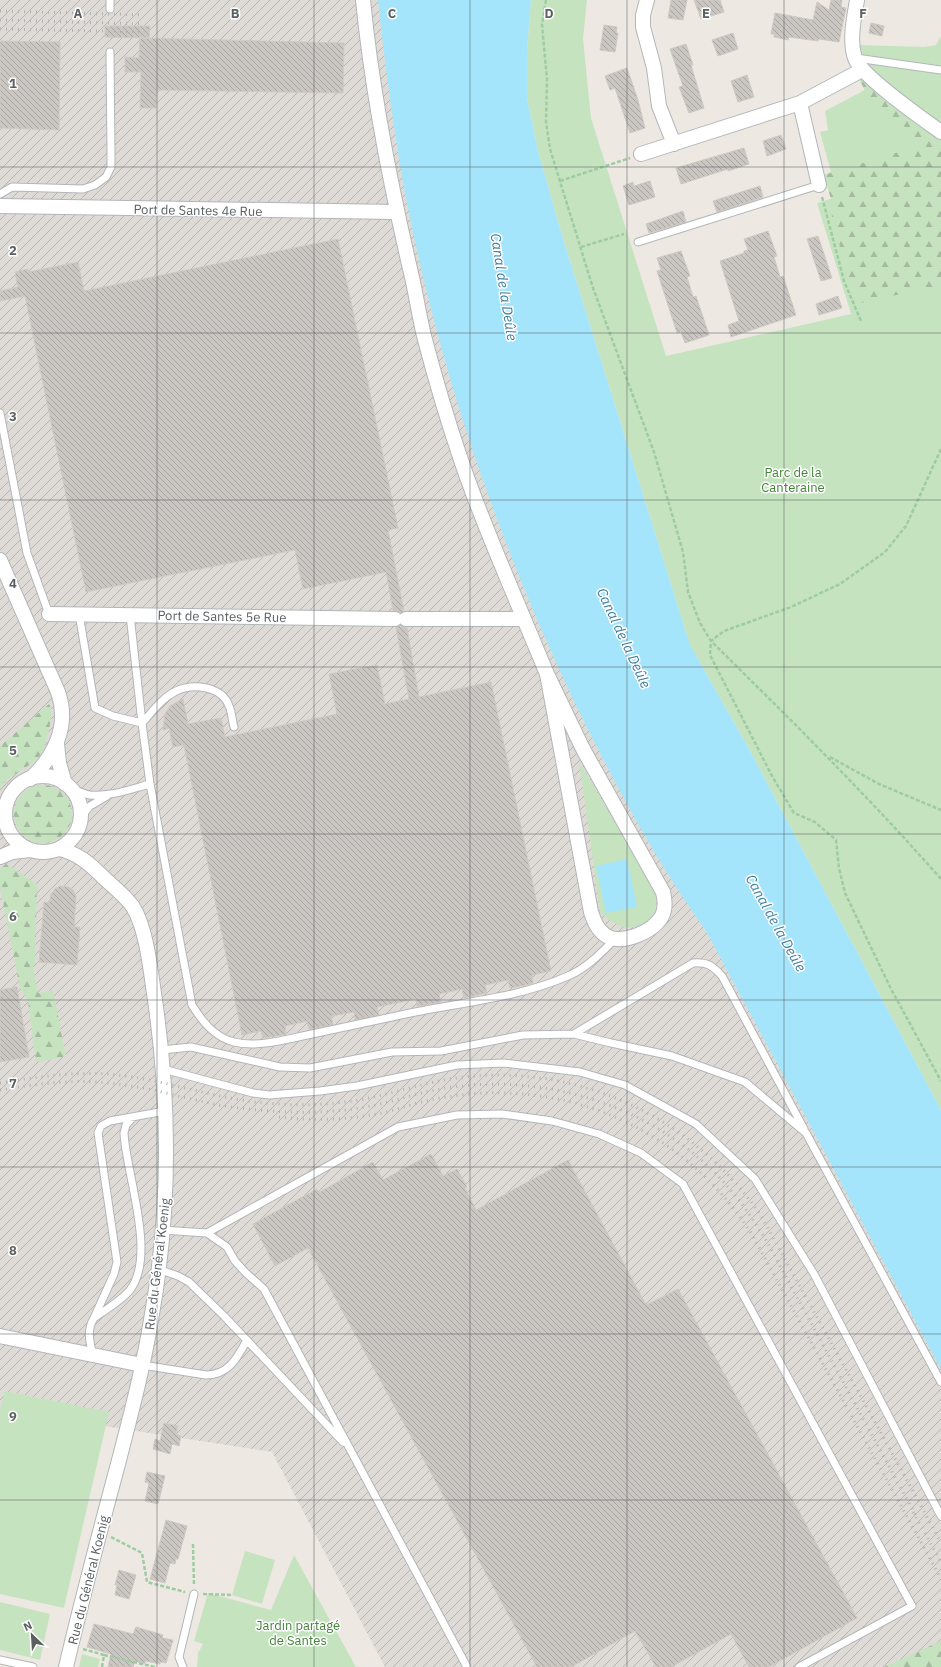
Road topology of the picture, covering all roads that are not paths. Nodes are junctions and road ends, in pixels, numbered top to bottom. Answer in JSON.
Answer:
{"nodes":[{"id":1,"x":110,"y":0,"type":"edge"},
{"id":2,"x":363,"y":0,"type":"edge"},
{"id":3,"x":647,"y":0,"type":"edge"},
{"id":4,"x":857,"y":0,"type":"edge"},
{"id":5,"x":110,"y":9,"type":"dead end"},
{"id":6,"x":110,"y":52,"type":"dead end"},
{"id":7,"x":858,"y":64,"type":"junction"},
{"id":8,"x":941,"y":70,"type":"edge"},
{"id":9,"x":800,"y":103,"type":"junction"},
{"id":10,"x":939,"y":129,"type":"edge"},
{"id":11,"x":674,"y":144,"type":"junction"},
{"id":12,"x":642,"y":154,"type":"road end"},
{"id":13,"x":818,"y":185,"type":"joint"},
{"id":14,"x":0,"y":194,"type":"edge"},
{"id":15,"x":0,"y":206,"type":"edge"},
{"id":16,"x":396,"y":212,"type":"junction"},
{"id":17,"x":638,"y":242,"type":"dead end"},
{"id":18,"x":0,"y":413,"type":"edge"},
{"id":19,"x":0,"y":560,"type":"edge"},
{"id":20,"x":49,"y":614,"type":"joint"},
{"id":21,"x":79,"y":614,"type":"junction"},
{"id":22,"x":130,"y":615,"type":"junction"},
{"id":23,"x":524,"y":619,"type":"junction"},
{"id":24,"x":547,"y":674,"type":"junction"},
{"id":25,"x":142,"y":723,"type":"junction"},
{"id":26,"x":234,"y":727,"type":"dead end"},
{"id":27,"x":57,"y":744,"type":"junction"},
{"id":28,"x":30,"y":779,"type":"junction"},
{"id":29,"x":150,"y":784,"type":"junction"},
{"id":30,"x":68,"y":786,"type":"junction"},
{"id":31,"x":111,"y":794,"type":"junction"},
{"id":32,"x":81,"y":817,"type":"junction"},
{"id":33,"x":7,"y":825,"type":"junction"},
{"id":34,"x":77,"y":831,"type":"junction"},
{"id":35,"x":59,"y":849,"type":"junction"},
{"id":36,"x":30,"y":850,"type":"junction"},
{"id":37,"x":0,"y":851,"type":"edge"},
{"id":38,"x":0,"y":857,"type":"edge"},
{"id":39,"x":96,"y":870,"type":"junction"},
{"id":40,"x":615,"y":939,"type":"junction"},
{"id":41,"x":574,"y":1034,"type":"junction"},
{"id":42,"x":162,"y":1050,"type":"junction"},
{"id":43,"x":163,"y":1069,"type":"junction"},
{"id":44,"x":165,"y":1111,"type":"junction"},
{"id":45,"x":133,"y":1117,"type":"junction"},
{"id":46,"x":806,"y":1133,"type":"junction"},
{"id":47,"x":162,"y":1230,"type":"junction"},
{"id":48,"x":207,"y":1233,"type":"junction"},
{"id":49,"x":158,"y":1269,"type":"junction"},
{"id":50,"x":94,"y":1318,"type":"junction"},
{"id":51,"x":0,"y":1336,"type":"edge"},
{"id":52,"x":247,"y":1340,"type":"junction"},
{"id":53,"x":93,"y":1356,"type":"junction"},
{"id":54,"x":142,"y":1366,"type":"junction"},
{"id":55,"x":941,"y":1382,"type":"edge"},
{"id":56,"x":350,"y":1449,"type":"junction"},
{"id":57,"x":941,"y":1516,"type":"edge"},
{"id":58,"x":194,"y":1594,"type":"road end"},
{"id":59,"x":0,"y":1660,"type":"edge"},
{"id":60,"x":33,"y":1667,"type":"edge"},
{"id":61,"x":66,"y":1667,"type":"edge"},
{"id":62,"x":183,"y":1667,"type":"edge"},
{"id":63,"x":467,"y":1667,"type":"edge"},
{"id":64,"x":799,"y":1667,"type":"edge"}],
"edges":[{"from":1,"to":5,"type":"lane"},
{"from":2,"to":16,"type":"street"},
{"from":3,"to":11,"type":"street"},
{"from":4,"to":7,"type":"street"},
{"from":6,"to":14,"type":"lane"},
{"from":7,"to":8,"type":"lane"},
{"from":7,"to":9,"type":"street"},
{"from":7,"to":10,"type":"street"},
{"from":9,"to":11,"type":"street"},
{"from":9,"to":13,"type":"street"},
{"from":11,"to":12,"type":"street"},
{"from":13,"to":17,"type":"lane"},
{"from":15,"to":16,"type":"street","name":"Port de Santes 4e Rue"},
{"from":16,"to":23,"type":"street"},
{"from":18,"to":20,"type":"lane"},
{"from":19,"to":27,"type":"street"},
{"from":20,"to":21,"type":"street","name":"Port de Santes 5e Rue"},
{"from":21,"to":22,"type":"street","name":"Port de Santes 5e Rue"},
{"from":21,"to":25,"type":"lane"},
{"from":22,"to":23,"type":"street","name":"Port de Santes 5e Rue"},
{"from":22,"to":25,"type":"lane"},
{"from":23,"to":24,"type":"street"},
{"from":24,"to":40,"type":"street"},
{"from":24,"to":40,"type":"street"},
{"from":25,"to":26,"type":"lane"},
{"from":25,"to":29,"type":"lane"},
{"from":27,"to":28,"type":"street"},
{"from":27,"to":30,"type":"street"},
{"from":28,"to":30,"type":"street"},
{"from":28,"to":33,"type":"street"},
{"from":29,"to":31,"type":"lane"},
{"from":29,"to":40,"type":"lane"},
{"from":30,"to":31,"type":"lane"},
{"from":30,"to":32,"type":"street"},
{"from":31,"to":32,"type":"lane"},
{"from":32,"to":34,"type":"street"},
{"from":33,"to":36,"type":"street"},
{"from":33,"to":37,"type":"street"},
{"from":34,"to":35,"type":"street"},
{"from":34,"to":39,"type":"street","name":"Rue du Général Koenig"},
{"from":35,"to":36,"type":"street"},
{"from":35,"to":39,"type":"street","name":"Rue du Général Koenig"},
{"from":36,"to":38,"type":"street"},
{"from":39,"to":42,"type":"street","name":"Rue du Général Koenig"},
{"from":41,"to":42,"type":"lane"},
{"from":41,"to":46,"type":"lane"},
{"from":41,"to":46,"type":"lane"},
{"from":42,"to":43,"type":"street","name":"Rue du Général Koenig"},
{"from":43,"to":44,"type":"street","name":"Rue du Général Koenig"},
{"from":43,"to":57,"type":"lane"},
{"from":44,"to":45,"type":"lane"},
{"from":44,"to":47,"type":"street","name":"Rue du Général Koenig"},
{"from":45,"to":50,"type":"lane"},
{"from":45,"to":50,"type":"lane"},
{"from":46,"to":55,"type":"lane"},
{"from":47,"to":48,"type":"lane"},
{"from":47,"to":49,"type":"street","name":"Rue du Général Koenig"},
{"from":48,"to":56,"type":"lane"},
{"from":48,"to":64,"type":"lane"},
{"from":49,"to":52,"type":"lane"},
{"from":49,"to":54,"type":"street","name":"Rue du Général Koenig"},
{"from":50,"to":53,"type":"lane"},
{"from":51,"to":53,"type":"street"},
{"from":52,"to":54,"type":"lane"},
{"from":52,"to":56,"type":"lane"},
{"from":53,"to":54,"type":"street"},
{"from":54,"to":61,"type":"street","name":"Rue du Général Koenig"},
{"from":56,"to":63,"type":"lane"},
{"from":58,"to":62,"type":"lane"},
{"from":59,"to":60,"type":"lane"}]}
